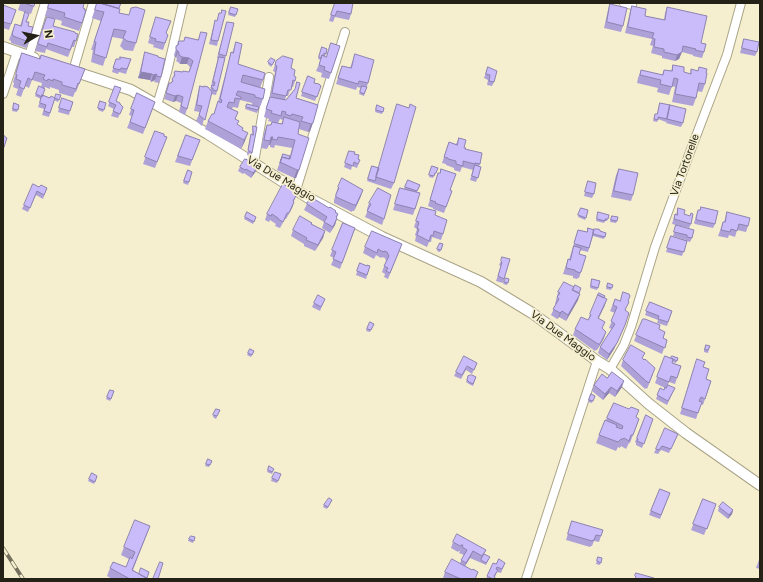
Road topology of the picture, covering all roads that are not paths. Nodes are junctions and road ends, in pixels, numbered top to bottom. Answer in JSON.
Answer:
{"nodes":[{"id":1,"x":45,"y":3,"type":"edge"},
{"id":2,"x":93,"y":3,"type":"edge"},
{"id":3,"x":183,"y":3,"type":"edge"},
{"id":4,"x":740,"y":3,"type":"edge"},
{"id":5,"x":345,"y":32,"type":"dead end"},
{"id":6,"x":3,"y":47,"type":"edge"},
{"id":7,"x":17,"y":52,"type":"junction"},
{"id":8,"x":29,"y":56,"type":"junction"},
{"id":9,"x":44,"y":61,"type":"edge"},
{"id":10,"x":59,"y":66,"type":"edge"},
{"id":11,"x":73,"y":71,"type":"junction"},
{"id":12,"x":269,"y":76,"type":"dead end"},
{"id":13,"x":3,"y":94,"type":"edge"},
{"id":14,"x":157,"y":105,"type":"junction"},
{"id":15,"x":254,"y":163,"type":"junction"},
{"id":16,"x":296,"y":190,"type":"junction"},
{"id":17,"x":597,"y":362,"type":"junction"},
{"id":18,"x":610,"y":369,"type":"junction"},
{"id":19,"x":760,"y":485,"type":"edge"},
{"id":20,"x":526,"y":579,"type":"edge"}],
"edges":[{"from":1,"to":8,"type":"street"},
{"from":2,"to":11,"type":"street"},
{"from":3,"to":14,"type":"street"},
{"from":4,"to":18,"type":"street","name":"Via Tortorelle"},
{"from":5,"to":16,"type":"street"},
{"from":6,"to":7,"type":"main road"},
{"from":7,"to":8,"type":"main road"},
{"from":7,"to":13,"type":"street"},
{"from":8,"to":9,"type":"main road"},
{"from":10,"to":11,"type":"main road","name":"Via Due Maggio"},
{"from":11,"to":14,"type":"main road","name":"Via Due Maggio"},
{"from":12,"to":15,"type":"street"},
{"from":14,"to":15,"type":"main road","name":"Via Due Maggio"},
{"from":15,"to":16,"type":"main road","name":"Via Due Maggio"},
{"from":16,"to":17,"type":"main road","name":"Via Due Maggio"},
{"from":17,"to":18,"type":"main road","name":"Via Due Maggio"},
{"from":17,"to":20,"type":"street"},
{"from":18,"to":19,"type":"main road","name":"Via Due Maggio"}]}
